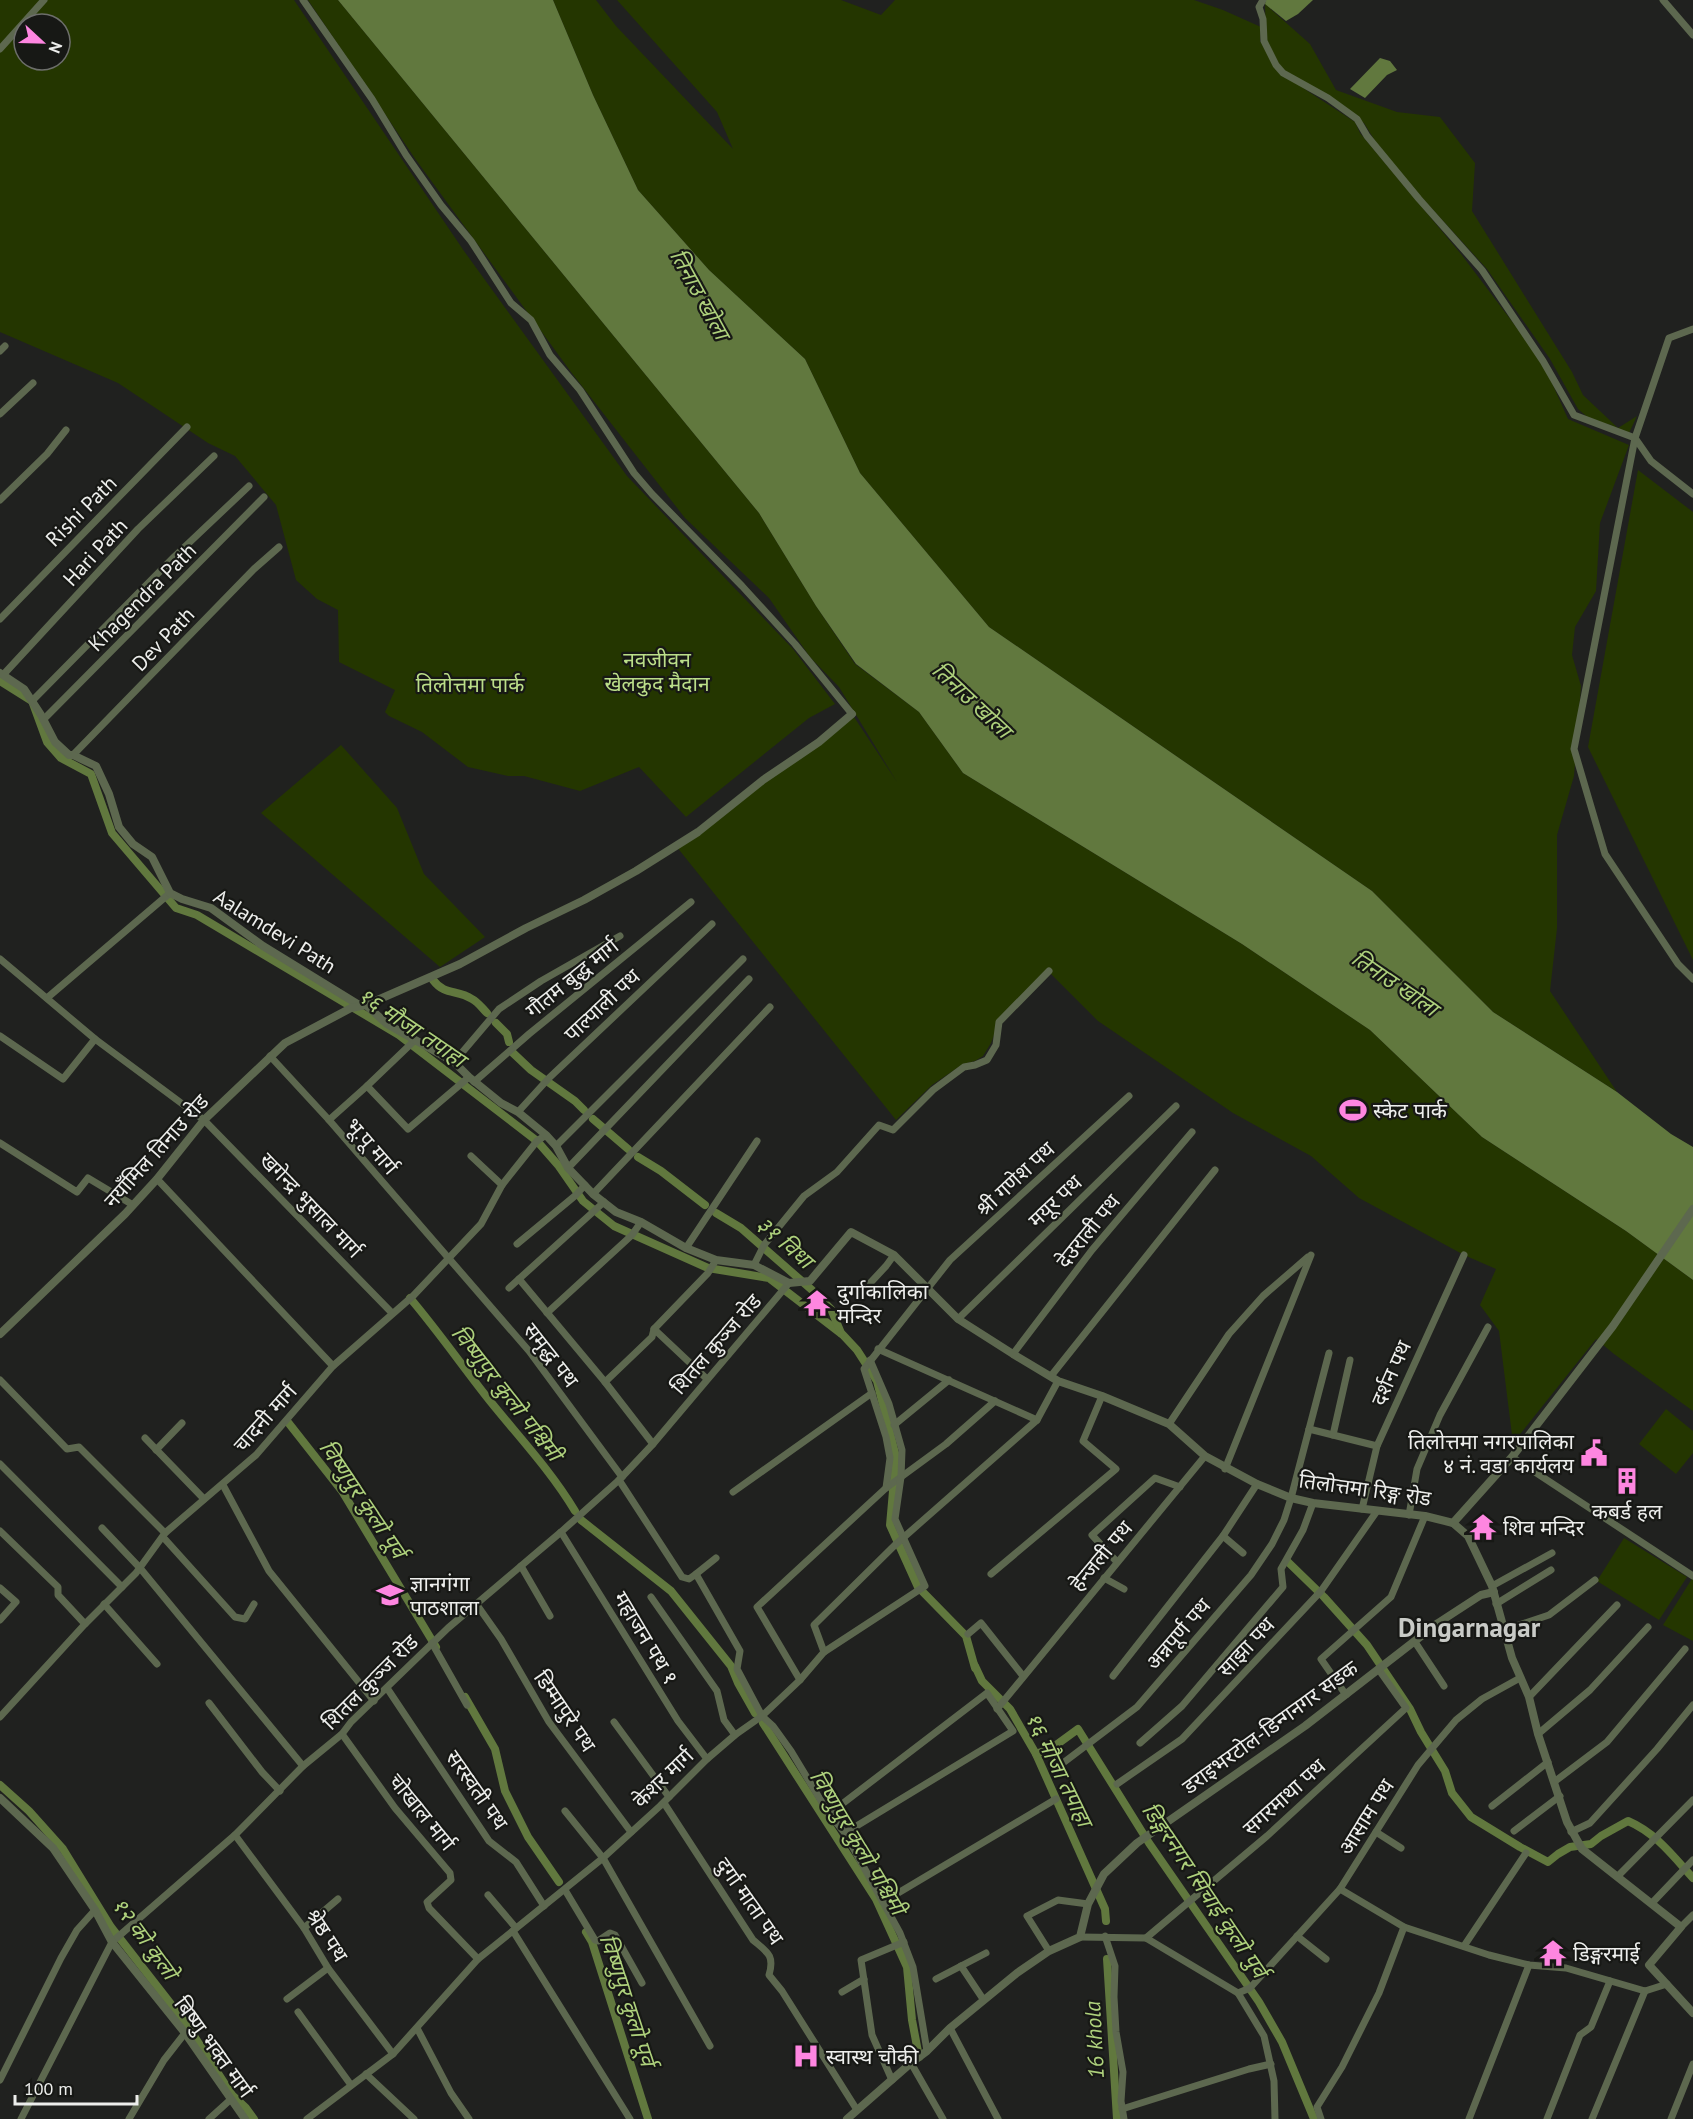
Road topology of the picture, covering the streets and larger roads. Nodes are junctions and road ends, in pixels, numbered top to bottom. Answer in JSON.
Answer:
{"nodes":[{"id":1,"x":44,"y":0,"type":"edge"},
{"id":2,"x":303,"y":0,"type":"edge"},
{"id":3,"x":1263,"y":0,"type":"edge"},
{"id":4,"x":1663,"y":0,"type":"edge"},
{"id":5,"x":1693,"y":35,"type":"edge"},
{"id":6,"x":0,"y":49,"type":"edge"},
{"id":7,"x":1693,"y":329,"type":"edge"},
{"id":8,"x":33,"y":383,"type":"dead end"},
{"id":9,"x":0,"y":414,"type":"edge"},
{"id":10,"x":187,"y":427,"type":"dead end"},
{"id":11,"x":66,"y":430,"type":"dead end"},
{"id":12,"x":1635,"y":438,"type":"junction"},
{"id":13,"x":214,"y":456,"type":"dead end"},
{"id":14,"x":249,"y":486,"type":"dead end"},
{"id":15,"x":1693,"y":494,"type":"edge"},
{"id":16,"x":264,"y":497,"type":"dead end"},
{"id":17,"x":0,"y":500,"type":"edge"},
{"id":18,"x":279,"y":547,"type":"dead end"},
{"id":19,"x":0,"y":618,"type":"edge"},
{"id":20,"x":2,"y":674,"type":"edge"},
{"id":21,"x":32,"y":702,"type":"junction"},
{"id":22,"x":852,"y":714,"type":"joint"},
{"id":23,"x":44,"y":719,"type":"junction"},
{"id":24,"x":73,"y":755,"type":"junction"},
{"id":25,"x":170,"y":893,"type":"junction"},
{"id":26,"x":691,"y":902,"type":"dead end"},
{"id":27,"x":712,"y":924,"type":"dead end"},
{"id":28,"x":620,"y":936,"type":"dead end"},
{"id":29,"x":0,"y":959,"type":"edge"},
{"id":30,"x":743,"y":959,"type":"dead end"},
{"id":31,"x":1049,"y":971,"type":"dead end"},
{"id":32,"x":749,"y":979,"type":"dead end"},
{"id":33,"x":1693,"y":979,"type":"edge"},
{"id":34,"x":47,"y":998,"type":"junction"},
{"id":35,"x":358,"y":1006,"type":"junction"},
{"id":36,"x":770,"y":1006,"type":"dead end"},
{"id":37,"x":0,"y":1036,"type":"edge"},
{"id":38,"x":96,"y":1039,"type":"junction"},
{"id":39,"x":414,"y":1041,"type":"junction"},
{"id":40,"x":270,"y":1056,"type":"junction"},
{"id":41,"x":454,"y":1062,"type":"junction"},
{"id":42,"x":472,"y":1079,"type":"junction"},
{"id":43,"x":367,"y":1086,"type":"junction"},
{"id":44,"x":1129,"y":1096,"type":"dead end"},
{"id":45,"x":1176,"y":1106,"type":"dead end"},
{"id":46,"x":518,"y":1112,"type":"junction"},
{"id":47,"x":204,"y":1120,"type":"junction"},
{"id":48,"x":328,"y":1120,"type":"junction"},
{"id":49,"x":1192,"y":1132,"type":"dead end"},
{"id":50,"x":546,"y":1135,"type":"junction"},
{"id":51,"x":757,"y":1141,"type":"dead end"},
{"id":52,"x":0,"y":1143,"type":"edge"},
{"id":53,"x":556,"y":1146,"type":"junction"},
{"id":54,"x":471,"y":1156,"type":"dead end"},
{"id":55,"x":568,"y":1168,"type":"junction"},
{"id":56,"x":1215,"y":1170,"type":"dead end"},
{"id":57,"x":157,"y":1179,"type":"junction"},
{"id":58,"x":502,"y":1185,"type":"junction"},
{"id":59,"x":585,"y":1185,"type":"junction"},
{"id":60,"x":593,"y":1194,"type":"junction"},
{"id":61,"x":604,"y":1202,"type":"junction"},
{"id":62,"x":133,"y":1205,"type":"junction"},
{"id":63,"x":1693,"y":1209,"type":"edge"},
{"id":64,"x":640,"y":1222,"type":"junction"},
{"id":65,"x":517,"y":1244,"type":"dead end"},
{"id":66,"x":686,"y":1248,"type":"junction"},
{"id":67,"x":894,"y":1255,"type":"junction"},
{"id":68,"x":1464,"y":1255,"type":"dead end"},
{"id":69,"x":448,"y":1257,"type":"junction"},
{"id":70,"x":716,"y":1260,"type":"junction"},
{"id":71,"x":754,"y":1264,"type":"junction"},
{"id":72,"x":519,"y":1279,"type":"junction"},
{"id":73,"x":790,"y":1283,"type":"junction"},
{"id":74,"x":509,"y":1288,"type":"dead end"},
{"id":75,"x":928,"y":1290,"type":"junction"},
{"id":76,"x":859,"y":1295,"type":"dead end"},
{"id":77,"x":392,"y":1313,"type":"junction"},
{"id":78,"x":547,"y":1313,"type":"junction"},
{"id":79,"x":958,"y":1319,"type":"junction"},
{"id":80,"x":1488,"y":1328,"type":"dead end"},
{"id":81,"x":654,"y":1329,"type":"junction"},
{"id":82,"x":0,"y":1334,"type":"edge"},
{"id":83,"x":878,"y":1349,"type":"junction"},
{"id":84,"x":1329,"y":1353,"type":"dead end"},
{"id":85,"x":1013,"y":1354,"type":"junction"},
{"id":86,"x":870,"y":1360,"type":"junction"},
{"id":87,"x":1350,"y":1360,"type":"dead end"},
{"id":88,"x":333,"y":1366,"type":"junction"},
{"id":89,"x":707,"y":1379,"type":"junction"},
{"id":90,"x":1055,"y":1379,"type":"junction"},
{"id":91,"x":0,"y":1380,"type":"edge"},
{"id":92,"x":949,"y":1380,"type":"junction"},
{"id":93,"x":605,"y":1382,"type":"junction"},
{"id":94,"x":872,"y":1393,"type":"junction"},
{"id":95,"x":1102,"y":1396,"type":"junction"},
{"id":96,"x":995,"y":1401,"type":"junction"},
{"id":97,"x":1037,"y":1420,"type":"junction"},
{"id":98,"x":182,"y":1423,"type":"dead end"},
{"id":99,"x":1168,"y":1424,"type":"junction"},
{"id":100,"x":894,"y":1425,"type":"junction"},
{"id":101,"x":1309,"y":1429,"type":"junction"},
{"id":102,"x":1333,"y":1435,"type":"junction"},
{"id":103,"x":145,"y":1438,"type":"dead end"},
{"id":104,"x":653,"y":1444,"type":"junction"},
{"id":105,"x":1377,"y":1446,"type":"junction"},
{"id":106,"x":156,"y":1450,"type":"junction"},
{"id":107,"x":1205,"y":1456,"type":"junction"},
{"id":108,"x":1512,"y":1457,"type":"junction"},
{"id":109,"x":0,"y":1464,"type":"edge"},
{"id":110,"x":1226,"y":1469,"type":"junction"},
{"id":111,"x":901,"y":1477,"type":"junction"},
{"id":112,"x":621,"y":1478,"type":"junction"},
{"id":113,"x":1257,"y":1484,"type":"junction"},
{"id":114,"x":223,"y":1485,"type":"junction"},
{"id":115,"x":1180,"y":1487,"type":"junction"},
{"id":116,"x":886,"y":1488,"type":"junction"},
{"id":117,"x":733,"y":1492,"type":"dead end"},
{"id":118,"x":1291,"y":1498,"type":"junction"},
{"id":119,"x":204,"y":1499,"type":"junction"},
{"id":120,"x":1313,"y":1503,"type":"junction"},
{"id":121,"x":1362,"y":1509,"type":"junction"},
{"id":122,"x":1377,"y":1511,"type":"junction"},
{"id":123,"x":1410,"y":1515,"type":"junction"},
{"id":124,"x":1425,"y":1516,"type":"junction"},
{"id":125,"x":1453,"y":1523,"type":"junction"},
{"id":126,"x":102,"y":1528,"type":"dead end"},
{"id":127,"x":0,"y":1531,"type":"edge"},
{"id":128,"x":561,"y":1532,"type":"junction"},
{"id":129,"x":164,"y":1535,"type":"junction"},
{"id":130,"x":1223,"y":1536,"type":"junction"},
{"id":131,"x":903,"y":1539,"type":"junction"},
{"id":132,"x":1243,"y":1553,"type":"dead end"},
{"id":133,"x":1552,"y":1553,"type":"dead end"},
{"id":134,"x":717,"y":1558,"type":"dead end"},
{"id":135,"x":1117,"y":1562,"type":"junction"},
{"id":136,"x":521,"y":1566,"type":"junction"},
{"id":137,"x":140,"y":1568,"type":"junction"},
{"id":138,"x":1551,"y":1570,"type":"dead end"},
{"id":139,"x":696,"y":1574,"type":"junction"},
{"id":140,"x":991,"y":1574,"type":"dead end"},
{"id":141,"x":1693,"y":1576,"type":"edge"},
{"id":142,"x":1104,"y":1578,"type":"junction"},
{"id":143,"x":1595,"y":1580,"type":"dead end"},
{"id":144,"x":122,"y":1587,"type":"junction"},
{"id":145,"x":0,"y":1588,"type":"edge"},
{"id":146,"x":1124,"y":1589,"type":"dead end"},
{"id":147,"x":1493,"y":1589,"type":"junction"},
{"id":148,"x":651,"y":1598,"type":"dead end"},
{"id":149,"x":104,"y":1604,"type":"junction"},
{"id":150,"x":254,"y":1604,"type":"dead end"},
{"id":151,"x":1497,"y":1604,"type":"junction"},
{"id":152,"x":477,"y":1605,"type":"junction"},
{"id":153,"x":1617,"y":1605,"type":"dead end"},
{"id":154,"x":550,"y":1616,"type":"dead end"},
{"id":155,"x":0,"y":1620,"type":"edge"},
{"id":156,"x":85,"y":1624,"type":"junction"},
{"id":157,"x":1648,"y":1628,"type":"dead end"},
{"id":158,"x":1504,"y":1630,"type":"junction"},
{"id":159,"x":968,"y":1634,"type":"dead end"},
{"id":160,"x":1415,"y":1642,"type":"junction"},
{"id":161,"x":432,"y":1643,"type":"junction"},
{"id":162,"x":1685,"y":1649,"type":"dead end"},
{"id":163,"x":824,"y":1652,"type":"junction"},
{"id":164,"x":157,"y":1664,"type":"dead end"},
{"id":165,"x":1382,"y":1668,"type":"junction"},
{"id":166,"x":1023,"y":1676,"type":"junction"},
{"id":167,"x":1113,"y":1676,"type":"dead end"},
{"id":168,"x":1520,"y":1678,"type":"junction"},
{"id":169,"x":800,"y":1680,"type":"junction"},
{"id":170,"x":1444,"y":1686,"type":"dead end"},
{"id":171,"x":387,"y":1688,"type":"junction"},
{"id":172,"x":1347,"y":1695,"type":"junction"},
{"id":173,"x":1529,"y":1697,"type":"junction"},
{"id":174,"x":374,"y":1701,"type":"junction"},
{"id":175,"x":209,"y":1703,"type":"dead end"},
{"id":176,"x":1002,"y":1703,"type":"junction"},
{"id":177,"x":467,"y":1705,"type":"dead end"},
{"id":178,"x":1693,"y":1705,"type":"edge"},
{"id":179,"x":762,"y":1716,"type":"junction"},
{"id":180,"x":0,"y":1717,"type":"edge"},
{"id":181,"x":614,"y":1722,"type":"dead end"},
{"id":182,"x":342,"y":1734,"type":"junction"},
{"id":183,"x":735,"y":1734,"type":"junction"},
{"id":184,"x":1539,"y":1734,"type":"junction"},
{"id":185,"x":1140,"y":1743,"type":"dead end"},
{"id":186,"x":706,"y":1759,"type":"junction"},
{"id":187,"x":1548,"y":1762,"type":"junction"},
{"id":188,"x":303,"y":1766,"type":"junction"},
{"id":189,"x":1059,"y":1766,"type":"dead end"},
{"id":190,"x":1554,"y":1782,"type":"junction"},
{"id":191,"x":1117,"y":1784,"type":"dead end"},
{"id":192,"x":280,"y":1791,"type":"junction"},
{"id":193,"x":1560,"y":1796,"type":"junction"},
{"id":194,"x":0,"y":1798,"type":"edge"},
{"id":195,"x":1056,"y":1799,"type":"dead end"},
{"id":196,"x":666,"y":1800,"type":"junction"},
{"id":197,"x":1693,"y":1800,"type":"edge"},
{"id":198,"x":1492,"y":1806,"type":"dead end"},
{"id":199,"x":565,"y":1811,"type":"dead end"},
{"id":200,"x":829,"y":1814,"type":"junction"},
{"id":201,"x":1514,"y":1831,"type":"dead end"},
{"id":202,"x":631,"y":1832,"type":"junction"},
{"id":203,"x":1376,"y":1832,"type":"junction"},
{"id":204,"x":1571,"y":1832,"type":"junction"},
{"id":205,"x":845,"y":1833,"type":"junction"},
{"id":206,"x":235,"y":1834,"type":"junction"},
{"id":207,"x":1401,"y":1848,"type":"dead end"},
{"id":208,"x":1526,"y":1853,"type":"dead end"},
{"id":209,"x":603,"y":1858,"type":"junction"},
{"id":210,"x":1693,"y":1860,"type":"edge"},
{"id":211,"x":1618,"y":1876,"type":"junction"},
{"id":212,"x":1340,"y":1889,"type":"junction"},
{"id":213,"x":565,"y":1890,"type":"junction"},
{"id":214,"x":488,"y":1895,"type":"dead end"},
{"id":215,"x":338,"y":1899,"type":"dead end"},
{"id":216,"x":883,"y":1902,"type":"junction"},
{"id":217,"x":1088,"y":1904,"type":"junction"},
{"id":218,"x":1652,"y":1904,"type":"junction"},
{"id":219,"x":544,"y":1906,"type":"junction"},
{"id":220,"x":95,"y":1910,"type":"junction"},
{"id":221,"x":1693,"y":1915,"type":"edge"},
{"id":222,"x":1404,"y":1927,"type":"junction"},
{"id":223,"x":1681,"y":1927,"type":"junction"},
{"id":224,"x":304,"y":1928,"type":"junction"},
{"id":225,"x":514,"y":1929,"type":"junction"},
{"id":226,"x":1105,"y":1936,"type":"junction"},
{"id":227,"x":1297,"y":1936,"type":"junction"},
{"id":228,"x":1080,"y":1937,"type":"junction"},
{"id":229,"x":1146,"y":1938,"type":"junction"},
{"id":230,"x":112,"y":1942,"type":"junction"},
{"id":231,"x":898,"y":1944,"type":"junction"},
{"id":232,"x":1464,"y":1946,"type":"junction"},
{"id":233,"x":1049,"y":1951,"type":"junction"},
{"id":234,"x":986,"y":1953,"type":"dead end"},
{"id":235,"x":478,"y":1959,"type":"junction"},
{"id":236,"x":1326,"y":1959,"type":"dead end"},
{"id":237,"x":1529,"y":1965,"type":"junction"},
{"id":238,"x":961,"y":1966,"type":"junction"},
{"id":239,"x":328,"y":1968,"type":"junction"},
{"id":240,"x":936,"y":1978,"type":"dead end"},
{"id":241,"x":864,"y":1979,"type":"junction"},
{"id":242,"x":1610,"y":1981,"type":"junction"},
{"id":243,"x":642,"y":1983,"type":"dead end"},
{"id":244,"x":1667,"y":1984,"type":"junction"},
{"id":245,"x":1645,"y":1991,"type":"junction"},
{"id":246,"x":842,"y":1992,"type":"dead end"},
{"id":247,"x":1238,"y":1993,"type":"junction"},
{"id":248,"x":287,"y":1999,"type":"dead end"},
{"id":249,"x":983,"y":1999,"type":"junction"},
{"id":250,"x":1692,"y":2008,"type":"edge"},
{"id":251,"x":298,"y":2012,"type":"dead end"},
{"id":252,"x":417,"y":2028,"type":"junction"},
{"id":253,"x":950,"y":2028,"type":"junction"},
{"id":254,"x":185,"y":2033,"type":"junction"},
{"id":255,"x":710,"y":2046,"type":"dead end"},
{"id":256,"x":927,"y":2051,"type":"junction"},
{"id":257,"x":393,"y":2054,"type":"junction"},
{"id":258,"x":911,"y":2063,"type":"junction"},
{"id":259,"x":1271,"y":2064,"type":"junction"},
{"id":260,"x":1693,"y":2064,"type":"edge"},
{"id":261,"x":366,"y":2074,"type":"junction"},
{"id":262,"x":0,"y":2080,"type":"edge"},
{"id":263,"x":892,"y":2080,"type":"junction"},
{"id":264,"x":351,"y":2085,"type":"junction"},
{"id":265,"x":230,"y":2100,"type":"junction"},
{"id":266,"x":1122,"y":2109,"type":"junction"},
{"id":267,"x":857,"y":2110,"type":"junction"},
{"id":268,"x":21,"y":2119,"type":"edge"},
{"id":269,"x":129,"y":2119,"type":"edge"},
{"id":270,"x":209,"y":2119,"type":"edge"},
{"id":271,"x":245,"y":2119,"type":"edge"},
{"id":272,"x":307,"y":2119,"type":"edge"},
{"id":273,"x":414,"y":2119,"type":"edge"},
{"id":274,"x":469,"y":2119,"type":"edge"},
{"id":275,"x":630,"y":2119,"type":"edge"},
{"id":276,"x":847,"y":2119,"type":"edge"},
{"id":277,"x":943,"y":2119,"type":"edge"},
{"id":278,"x":998,"y":2119,"type":"edge"},
{"id":279,"x":1124,"y":2119,"type":"edge"},
{"id":280,"x":1275,"y":2119,"type":"edge"},
{"id":281,"x":1322,"y":2119,"type":"edge"},
{"id":282,"x":1469,"y":2119,"type":"edge"},
{"id":283,"x":1547,"y":2119,"type":"edge"},
{"id":284,"x":1593,"y":2119,"type":"edge"},
{"id":285,"x":1671,"y":2119,"type":"edge"}],
"edges":[{"from":1,"to":6,"type":"street"},
{"from":2,"to":22,"type":"street"},
{"from":3,"to":12,"type":"street"},
{"from":4,"to":5,"type":"street"},
{"from":7,"to":12,"type":"street"},
{"from":8,"to":9,"type":"street"},
{"from":10,"to":19,"type":"street","name":"Rishi Path"},
{"from":11,"to":17,"type":"street"},
{"from":12,"to":15,"type":"street"},
{"from":12,"to":33,"type":"street"},
{"from":13,"to":20,"type":"street","name":"Hari Path"},
{"from":14,"to":21,"type":"street"},
{"from":16,"to":23,"type":"street","name":"Khagendra Path"},
{"from":18,"to":24,"type":"street","name":"Dev Path"},
{"from":20,"to":21,"type":"street"},
{"from":21,"to":23,"type":"street"},
{"from":22,"to":35,"type":"street","name":"नयाँमिल तिनाउ रोड"},
{"from":23,"to":24,"type":"street"},
{"from":24,"to":25,"type":"street"},
{"from":25,"to":34,"type":"street"},
{"from":25,"to":35,"type":"street","name":"Aalamdevi Path"},
{"from":26,"to":42,"type":"street","name":"गौतम बुद्ध मार्ग"},
{"from":27,"to":46,"type":"street","name":"पाल्पाली पथ"},
{"from":28,"to":41,"type":"street"},
{"from":29,"to":34,"type":"street","name":"खगेन्द्र भुसाल मार्ग"},
{"from":30,"to":53,"type":"street"},
{"from":31,"to":71,"type":"street"},
{"from":32,"to":55,"type":"street"},
{"from":34,"to":38,"type":"street","name":"खगेन्द्र भुसाल मार्ग"},
{"from":35,"to":39,"type":"street"},
{"from":35,"to":40,"type":"street","name":"नयाँमिल तिनाउ रोड"},
{"from":36,"to":60,"type":"street"},
{"from":37,"to":38,"type":"street"},
{"from":38,"to":47,"type":"street","name":"खगेन्द्र भुसाल मार्ग"},
{"from":39,"to":41,"type":"street"},
{"from":39,"to":43,"type":"street"},
{"from":40,"to":47,"type":"street","name":"नयाँमिल तिनाउ रोड"},
{"from":40,"to":48,"type":"street","name":"भू.पू मार्ग"},
{"from":41,"to":42,"type":"street"},
{"from":42,"to":43,"type":"street","name":"गौतम बुद्ध मार्ग"},
{"from":42,"to":46,"type":"street"},
{"from":43,"to":48,"type":"street"},
{"from":44,"to":75,"type":"street","name":"श्री गणेश पथ"},
{"from":45,"to":79,"type":"street","name":"मयूर पथ"},
{"from":46,"to":50,"type":"street"},
{"from":47,"to":57,"type":"street","name":"नयाँमिल तिनाउ रोड"},
{"from":47,"to":77,"type":"street","name":"खगेन्द्र भुसाल मार्ग"},
{"from":48,"to":69,"type":"street","name":"भू.पू मार्ग"},
{"from":49,"to":85,"type":"street","name":"देउराली पथ"},
{"from":50,"to":53,"type":"street"},
{"from":50,"to":58,"type":"street","name":"चादनी मार्ग"},
{"from":51,"to":66,"type":"street"},
{"from":52,"to":62,"type":"street"},
{"from":53,"to":55,"type":"street"},
{"from":54,"to":58,"type":"street"},
{"from":55,"to":59,"type":"street"},
{"from":56,"to":90,"type":"street"},
{"from":57,"to":62,"type":"street","name":"नयाँमिल तिनाउ रोड"},
{"from":57,"to":88,"type":"street"},
{"from":58,"to":69,"type":"street","name":"चादनी मार्ग"},
{"from":59,"to":60,"type":"street"},
{"from":59,"to":65,"type":"street"},
{"from":60,"to":61,"type":"street"},
{"from":61,"to":64,"type":"street"},
{"from":61,"to":72,"type":"street"},
{"from":62,"to":82,"type":"street","name":"नयाँमिल तिनाउ रोड"},
{"from":63,"to":108,"type":"street"},
{"from":64,"to":66,"type":"street"},
{"from":64,"to":78,"type":"street"},
{"from":66,"to":70,"type":"street"},
{"from":67,"to":73,"type":"street","name":"तिलोत्तमा रिङ्ग रोड"},
{"from":67,"to":75,"type":"street","name":"तिलोत्तमा रिङ्ग रोड"},
{"from":67,"to":76,"type":"street"},
{"from":68,"to":105,"type":"street","name":"दर्शन पथ"},
{"from":69,"to":77,"type":"street","name":"चादनी मार्ग"},
{"from":69,"to":112,"type":"street","name":"समृद्ध पथ"},
{"from":70,"to":71,"type":"street"},
{"from":70,"to":81,"type":"street"},
{"from":71,"to":73,"type":"street"},
{"from":72,"to":74,"type":"street"},
{"from":72,"to":78,"type":"street"},
{"from":73,"to":89,"type":"street","name":"शितल कुञ्ज रोड"},
{"from":75,"to":79,"type":"street","name":"तिलोत्तमा रिङ्ग रोड"},
{"from":75,"to":83,"type":"street","name":"श्री गणेश पथ"},
{"from":77,"to":88,"type":"street","name":"चादनी मार्ग"},
{"from":78,"to":93,"type":"street"},
{"from":79,"to":85,"type":"street","name":"तिलोत्तमा रिङ्ग रोड"},
{"from":80,"to":123,"type":"street"},
{"from":81,"to":89,"type":"street"},
{"from":81,"to":93,"type":"street"},
{"from":83,"to":86,"type":"street","name":"श्री गणेश पथ"},
{"from":83,"to":92,"type":"street"},
{"from":84,"to":101,"type":"street","name":"अन्नपूर्ण पथ"},
{"from":85,"to":90,"type":"street","name":"तिलोत्तमा रिङ्ग रोड"},
{"from":86,"to":94,"type":"street","name":"श्री गणेश पथ"},
{"from":86,"to":100,"type":"street"},
{"from":87,"to":102,"type":"street"},
{"from":88,"to":114,"type":"street","name":"चादनी मार्ग"},
{"from":89,"to":104,"type":"street","name":"शितल कुञ्ज रोड"},
{"from":90,"to":95,"type":"street","name":"तिलोत्तमा रिङ्ग रोड"},
{"from":90,"to":97,"type":"street"},
{"from":91,"to":129,"type":"street"},
{"from":92,"to":96,"type":"street"},
{"from":92,"to":100,"type":"street"},
{"from":93,"to":104,"type":"street"},
{"from":94,"to":116,"type":"street"},
{"from":94,"to":117,"type":"street"},
{"from":95,"to":99,"type":"street","name":"तिलोत्तमा रिङ्ग रोड"},
{"from":95,"to":140,"type":"street"},
{"from":96,"to":97,"type":"street"},
{"from":96,"to":111,"type":"street"},
{"from":97,"to":131,"type":"street"},
{"from":98,"to":106,"type":"street"},
{"from":99,"to":107,"type":"street","name":"तिलोत्तमा रिङ्ग रोड"},
{"from":99,"to":110,"type":"street"},
{"from":100,"to":111,"type":"street"},
{"from":101,"to":102,"type":"street"},
{"from":101,"to":118,"type":"street","name":"अन्नपूर्ण पथ"},
{"from":102,"to":105,"type":"street"},
{"from":103,"to":106,"type":"street"},
{"from":104,"to":112,"type":"street","name":"शितल कुञ्ज रोड"},
{"from":105,"to":121,"type":"street","name":"दर्शन पथ"},
{"from":106,"to":119,"type":"street"},
{"from":107,"to":110,"type":"street","name":"तिलोत्तमा रिङ्ग रोड"},
{"from":107,"to":115,"type":"street","name":"हेन्जली पथ"},
{"from":108,"to":125,"type":"street"},
{"from":108,"to":141,"type":"street"},
{"from":109,"to":144,"type":"street"},
{"from":110,"to":113,"type":"street","name":"तिलोत्तमा रिङ्ग रोड"},
{"from":111,"to":116,"type":"street"},
{"from":111,"to":131,"type":"street"},
{"from":112,"to":128,"type":"street","name":"शितल कुञ्ज रोड"},
{"from":112,"to":139,"type":"street","name":"समृद्ध पथ"},
{"from":113,"to":118,"type":"street","name":"तिलोत्तमा रिङ्ग रोड"},
{"from":113,"to":130,"type":"street"},
{"from":114,"to":119,"type":"street","name":"चादनी मार्ग"},
{"from":114,"to":174,"type":"street"},
{"from":115,"to":135,"type":"street","name":"हेन्जली पथ"},
{"from":115,"to":135,"type":"street"},
{"from":116,"to":169,"type":"street"},
{"from":118,"to":120,"type":"street","name":"तिलोत्तमा रिङ्ग रोड"},
{"from":118,"to":189,"type":"street","name":"अन्नपूर्ण पथ"},
{"from":119,"to":129,"type":"street","name":"चादनी मार्ग"},
{"from":120,"to":121,"type":"street","name":"तिलोत्तमा रिङ्ग रोड"},
{"from":120,"to":185,"type":"street"},
{"from":121,"to":122,"type":"street","name":"तिलोत्तमा रिङ्ग रोड"},
{"from":122,"to":123,"type":"street","name":"तिलोत्तमा रिङ्ग रोड"},
{"from":122,"to":191,"type":"street","name":"साझा पथ"},
{"from":123,"to":124,"type":"street","name":"तिलोत्तमा रिङ्ग रोड"},
{"from":124,"to":125,"type":"street","name":"तिलोत्तमा रिङ्ग रोड"},
{"from":124,"to":172,"type":"street"},
{"from":125,"to":147,"type":"street","name":"तिलोत्तमा रिङ्ग रोड"},
{"from":126,"to":137,"type":"street"},
{"from":127,"to":156,"type":"street"},
{"from":128,"to":136,"type":"street","name":"शितल कुञ्ज रोड"},
{"from":128,"to":186,"type":"street","name":"महाजन पथ १"},
{"from":129,"to":137,"type":"street","name":"चादनी मार्ग"},
{"from":129,"to":150,"type":"street"},
{"from":130,"to":132,"type":"street"},
{"from":130,"to":167,"type":"street"},
{"from":131,"to":163,"type":"street"},
{"from":131,"to":163,"type":"street","name":"केशर मार्ग"},
{"from":133,"to":147,"type":"street"},
{"from":134,"to":139,"type":"street"},
{"from":135,"to":142,"type":"street","name":"हेन्जली पथ"},
{"from":136,"to":152,"type":"street","name":"शितल कुञ्ज रोड"},
{"from":136,"to":154,"type":"street"},
{"from":137,"to":144,"type":"street","name":"चादनी मार्ग"},
{"from":137,"to":188,"type":"street"},
{"from":138,"to":151,"type":"street"},
{"from":139,"to":179,"type":"street"},
{"from":142,"to":146,"type":"street"},
{"from":142,"to":166,"type":"street","name":"हेन्जली पथ"},
{"from":143,"to":158,"type":"street"},
{"from":144,"to":149,"type":"street","name":"चादनी मार्ग"},
{"from":145,"to":155,"type":"street"},
{"from":147,"to":151,"type":"street","name":"तिलोत्तमा रिङ्ग रोड"},
{"from":147,"to":160,"type":"street","name":"डराइभरटोल-डिन्गनगर सडक"},
{"from":148,"to":183,"type":"street"},
{"from":149,"to":156,"type":"street","name":"चादनी मार्ग"},
{"from":149,"to":164,"type":"street"},
{"from":151,"to":158,"type":"street","name":"तिलोत्तमा रिङ्ग रोड"},
{"from":152,"to":161,"type":"street","name":"शितल कुञ्ज रोड"},
{"from":152,"to":202,"type":"street","name":"डिम्मापुरे पथ"},
{"from":153,"to":173,"type":"street"},
{"from":156,"to":180,"type":"street","name":"चादनी मार्ग"},
{"from":157,"to":184,"type":"street"},
{"from":158,"to":168,"type":"street","name":"तिलोत्तमा रिङ्ग रोड"},
{"from":159,"to":166,"type":"street"},
{"from":160,"to":165,"type":"street","name":"डराइभरटोल-डिन्गनगर सडक"},
{"from":160,"to":170,"type":"street"},
{"from":161,"to":171,"type":"street","name":"शितल कुञ्ज रोड"},
{"from":161,"to":177,"type":"street"},
{"from":162,"to":190,"type":"street"},
{"from":163,"to":169,"type":"street","name":"केशर मार्ग"},
{"from":165,"to":172,"type":"street","name":"डराइभरटोल-डिन्गनगर सडक"},
{"from":165,"to":229,"type":"street","name":"सगरमाथा पथ"},
{"from":166,"to":176,"type":"street","name":"हेन्जली पथ"},
{"from":168,"to":173,"type":"street","name":"तिलोत्तमा रिङ्ग रोड"},
{"from":168,"to":203,"type":"street","name":"आसाम पथ"},
{"from":169,"to":179,"type":"street","name":"केशर मार्ग"},
{"from":171,"to":174,"type":"street","name":"शितल कुञ्ज रोड"},
{"from":171,"to":219,"type":"street","name":"सरस्वती पथ"},
{"from":172,"to":217,"type":"street","name":"डराइभरटोल-डिन्गनगर सडक"},
{"from":173,"to":184,"type":"street","name":"तिलोत्तमा रिङ्ग रोड"},
{"from":174,"to":182,"type":"street","name":"शितल कुञ्ज रोड"},
{"from":175,"to":192,"type":"street"},
{"from":176,"to":200,"type":"street"},
{"from":176,"to":205,"type":"street"},
{"from":178,"to":204,"type":"street"},
{"from":179,"to":183,"type":"street","name":"केशर मार्ग"},
{"from":179,"to":200,"type":"street"},
{"from":181,"to":196,"type":"street","name":"दुर्गा माता पथ"},
{"from":182,"to":188,"type":"street","name":"शितल कुञ्ज रोड"},
{"from":182,"to":235,"type":"street","name":"चोखाल मार्ग"},
{"from":183,"to":186,"type":"street","name":"केशर मार्ग"},
{"from":184,"to":187,"type":"street","name":"तिलोत्तमा रिङ्ग रोड"},
{"from":186,"to":196,"type":"street","name":"केशर मार्ग"},
{"from":187,"to":190,"type":"street","name":"तिलोत्तमा रिङ्ग रोड"},
{"from":187,"to":198,"type":"street"},
{"from":188,"to":192,"type":"street","name":"शितल कुञ्ज रोड"},
{"from":190,"to":193,"type":"street","name":"तिलोत्तमा रिङ्ग रोड"},
{"from":192,"to":206,"type":"street","name":"शितल कुञ्ज रोड"},
{"from":193,"to":201,"type":"street"},
{"from":193,"to":204,"type":"street","name":"तिलोत्तमा रिङ्ग रोड"},
{"from":194,"to":220,"type":"street","name":"बिष्णु भक्त मार्ग"},
{"from":195,"to":216,"type":"street"},
{"from":196,"to":202,"type":"street","name":"केशर मार्ग"},
{"from":196,"to":267,"type":"street","name":"दुर्गा माता पथ"},
{"from":197,"to":211,"type":"street"},
{"from":199,"to":209,"type":"street"},
{"from":200,"to":205,"type":"street"},
{"from":202,"to":209,"type":"street","name":"केशर मार्ग"},
{"from":203,"to":207,"type":"street"},
{"from":203,"to":212,"type":"street","name":"आसाम पथ"},
{"from":204,"to":211,"type":"street","name":"तिलोत्तमा रिङ्ग रोड"},
{"from":205,"to":216,"type":"street"},
{"from":206,"to":224,"type":"street","name":"श्रेष्ठ पथ"},
{"from":206,"to":230,"type":"street","name":"शितल कुञ्ज रोड"},
{"from":208,"to":232,"type":"street"},
{"from":209,"to":213,"type":"street","name":"केशर मार्ग"},
{"from":209,"to":255,"type":"street"},
{"from":210,"to":218,"type":"street"},
{"from":211,"to":218,"type":"street","name":"तिलोत्तमा रिङ्ग रोड"},
{"from":212,"to":222,"type":"street"},
{"from":212,"to":227,"type":"street","name":"आसाम पथ"},
{"from":213,"to":219,"type":"street","name":"केशर मार्ग"},
{"from":213,"to":243,"type":"street"},
{"from":214,"to":225,"type":"street"},
{"from":215,"to":224,"type":"street"},
{"from":216,"to":231,"type":"street"},
{"from":217,"to":228,"type":"street","name":"डराइभरटोल-डिन्गनगर सडक"},
{"from":217,"to":233,"type":"street"},
{"from":218,"to":223,"type":"street","name":"तिलोत्तमा रिङ्ग रोड"},
{"from":219,"to":225,"type":"street","name":"केशर मार्ग"},
{"from":220,"to":230,"type":"street","name":"बिष्णु भक्त मार्ग"},
{"from":220,"to":262,"type":"street"},
{"from":221,"to":223,"type":"street"},
{"from":222,"to":232,"type":"street"},
{"from":222,"to":281,"type":"street"},
{"from":223,"to":244,"type":"street"},
{"from":224,"to":239,"type":"street","name":"श्रेष्ठ पथ"},
{"from":225,"to":235,"type":"street","name":"केशर मार्ग"},
{"from":225,"to":275,"type":"street"},
{"from":226,"to":228,"type":"street"},
{"from":226,"to":229,"type":"street"},
{"from":226,"to":266,"type":"street"},
{"from":227,"to":236,"type":"street"},
{"from":227,"to":247,"type":"street","name":"आसाम पथ"},
{"from":228,"to":233,"type":"street"},
{"from":229,"to":247,"type":"street"},
{"from":230,"to":254,"type":"street","name":"बिष्णु भक्त मार्ग"},
{"from":230,"to":268,"type":"street"},
{"from":231,"to":241,"type":"street"},
{"from":231,"to":256,"type":"street"},
{"from":232,"to":237,"type":"street"},
{"from":233,"to":249,"type":"street"},
{"from":234,"to":238,"type":"street"},
{"from":235,"to":252,"type":"street","name":"केशर मार्ग"},
{"from":237,"to":242,"type":"street"},
{"from":237,"to":282,"type":"street"},
{"from":238,"to":240,"type":"street"},
{"from":238,"to":249,"type":"street"},
{"from":239,"to":248,"type":"street"},
{"from":239,"to":257,"type":"street","name":"श्रेष्ठ पथ"},
{"from":241,"to":246,"type":"street"},
{"from":241,"to":263,"type":"street"},
{"from":242,"to":245,"type":"street"},
{"from":242,"to":283,"type":"street"},
{"from":244,"to":245,"type":"street"},
{"from":244,"to":250,"type":"street"},
{"from":245,"to":284,"type":"street"},
{"from":247,"to":259,"type":"street"},
{"from":249,"to":253,"type":"street"},
{"from":251,"to":264,"type":"street"},
{"from":252,"to":257,"type":"street","name":"केशर मार्ग"},
{"from":252,"to":274,"type":"street"},
{"from":253,"to":256,"type":"street"},
{"from":253,"to":278,"type":"street"},
{"from":254,"to":265,"type":"street","name":"बिष्णु भक्त मार्ग"},
{"from":254,"to":269,"type":"street"},
{"from":256,"to":258,"type":"street"},
{"from":257,"to":261,"type":"street","name":"केशर मार्ग"},
{"from":258,"to":263,"type":"street"},
{"from":258,"to":277,"type":"street"},
{"from":259,"to":266,"type":"street"},
{"from":259,"to":280,"type":"street"},
{"from":260,"to":285,"type":"street"},
{"from":261,"to":264,"type":"street","name":"केशर मार्ग"},
{"from":261,"to":273,"type":"street"},
{"from":263,"to":267,"type":"street"},
{"from":264,"to":272,"type":"street","name":"केशर मार्ग"},
{"from":265,"to":270,"type":"street"},
{"from":265,"to":271,"type":"street","name":"बिष्णु भक्त मार्ग"},
{"from":266,"to":279,"type":"street"},
{"from":267,"to":276,"type":"street"}]}
